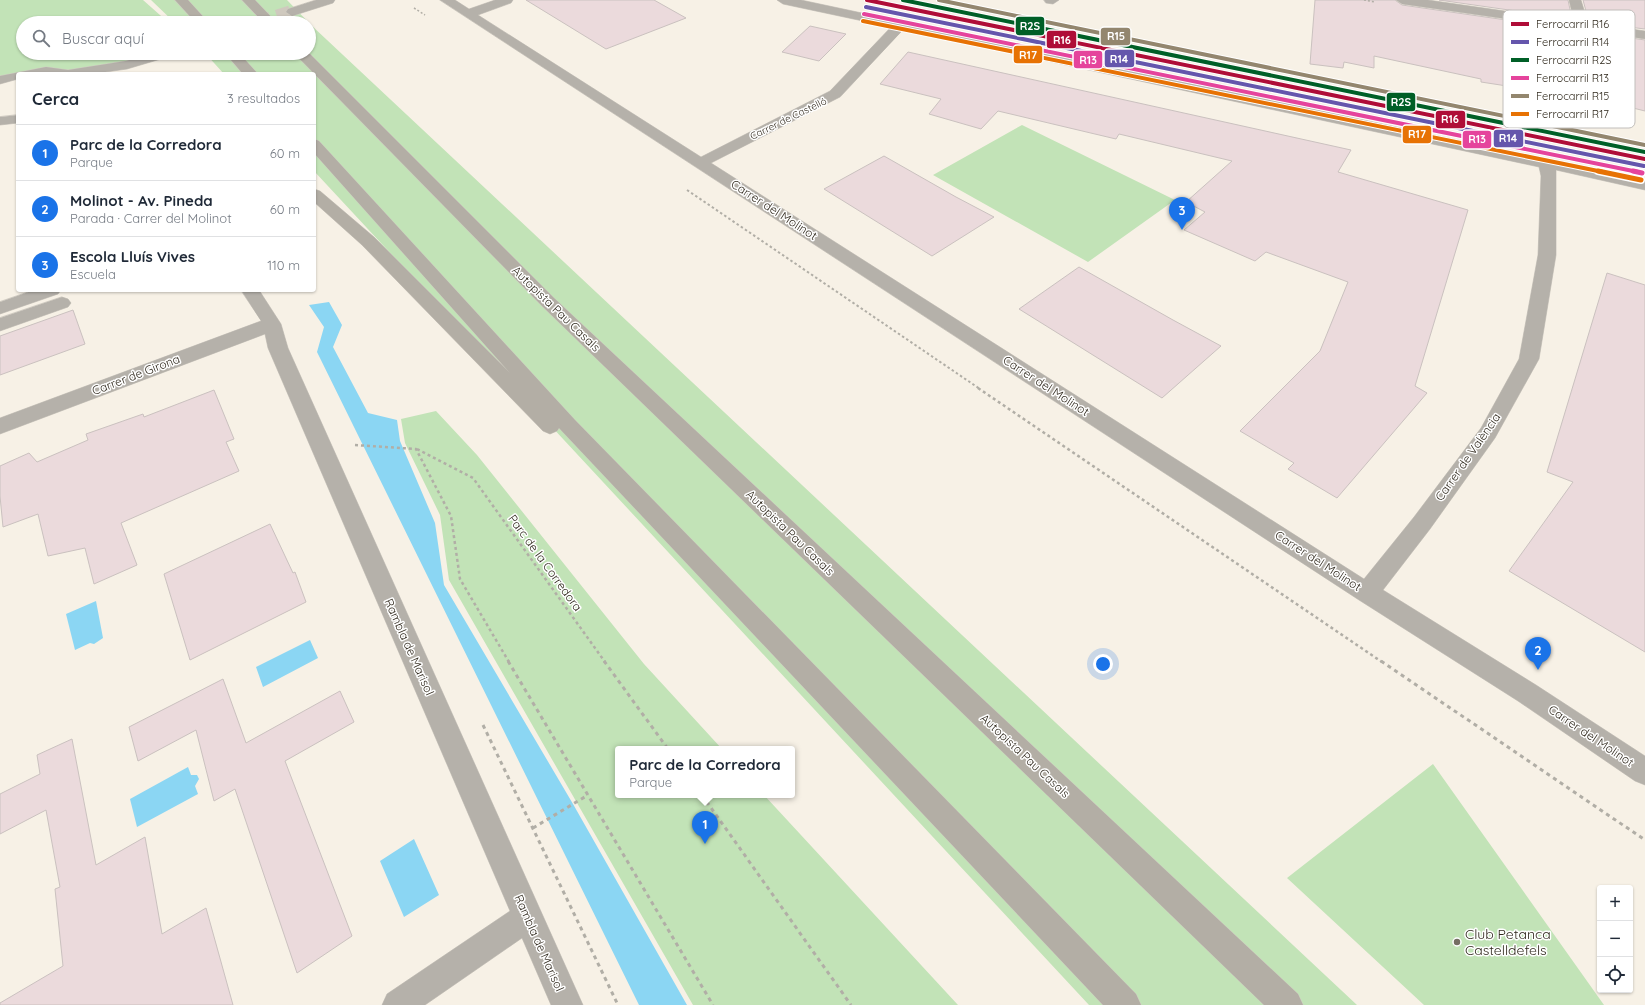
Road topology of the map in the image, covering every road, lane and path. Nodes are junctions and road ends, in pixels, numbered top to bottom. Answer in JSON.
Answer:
{"nodes":[{"id":1,"x":181,"y":0,"type":"edge"},
{"id":2,"x":248,"y":0,"type":"edge"},
{"id":3,"x":329,"y":0,"type":"edge"},
{"id":4,"x":446,"y":0,"type":"edge"},
{"id":5,"x":507,"y":0,"type":"edge"},
{"id":6,"x":783,"y":0,"type":"edge"},
{"id":7,"x":1402,"y":0,"type":"edge"},
{"id":8,"x":1575,"y":0,"type":"edge"},
{"id":9,"x":414,"y":8,"type":"dead end"},
{"id":10,"x":1578,"y":10,"type":"edge"},
{"id":11,"x":292,"y":12,"type":"tunnel mouth"},
{"id":12,"x":469,"y":14,"type":"junction"},
{"id":13,"x":1503,"y":15,"type":"edge"},
{"id":14,"x":196,"y":16,"type":"edge"},
{"id":15,"x":264,"y":16,"type":"edge"},
{"id":16,"x":427,"y":16,"type":"dead end"},
{"id":17,"x":900,"y":25,"type":"junction"},
{"id":18,"x":1635,"y":34,"type":"edge"},
{"id":19,"x":1645,"y":35,"type":"edge"},
{"id":20,"x":143,"y":60,"type":"edge"},
{"id":21,"x":238,"y":60,"type":"edge"},
{"id":22,"x":308,"y":60,"type":"edge"},
{"id":23,"x":127,"y":65,"type":"junction"},
{"id":24,"x":38,"y":72,"type":"edge"},
{"id":25,"x":53,"y":72,"type":"edge"},
{"id":26,"x":81,"y":72,"type":"edge"},
{"id":27,"x":118,"y":72,"type":"edge"},
{"id":28,"x":249,"y":72,"type":"edge"},
{"id":29,"x":16,"y":76,"type":"edge"},
{"id":30,"x":0,"y":80,"type":"edge"},
{"id":31,"x":16,"y":119,"type":"edge"},
{"id":32,"x":0,"y":121,"type":"edge"},
{"id":33,"x":316,"y":146,"type":"edge"},
{"id":34,"x":700,"y":163,"type":"junction"},
{"id":35,"x":1546,"y":163,"type":"junction"},
{"id":36,"x":1645,"y":185,"type":"edge"},
{"id":37,"x":682,"y":187,"type":"dead end"},
{"id":38,"x":316,"y":196,"type":"edge"},
{"id":39,"x":251,"y":292,"type":"edge"},
{"id":40,"x":57,"y":297,"type":"edge"},
{"id":41,"x":0,"y":308,"type":"edge"},
{"id":42,"x":272,"y":324,"type":"junction"},
{"id":43,"x":0,"y":325,"type":"edge"},
{"id":44,"x":0,"y":426,"type":"edge"},
{"id":45,"x":359,"y":446,"type":"dead end"},
{"id":46,"x":416,"y":449,"type":"junction"},
{"id":47,"x":703,"y":568,"type":"junction"},
{"id":48,"x":1367,"y":593,"type":"junction"},
{"id":49,"x":666,"y":746,"type":"edge"},
{"id":50,"x":1645,"y":772,"type":"edge"},
{"id":51,"x":588,"y":795,"type":"junction"},
{"id":52,"x":704,"y":798,"type":"edge"},
{"id":53,"x":533,"y":828,"type":"dead end"},
{"id":54,"x":1645,"y":840,"type":"edge"},
{"id":55,"x":528,"y":917,"type":"junction"},
{"id":56,"x":398,"y":1005,"type":"edge"},
{"id":57,"x":567,"y":1005,"type":"edge"},
{"id":58,"x":713,"y":1005,"type":"edge"},
{"id":59,"x":851,"y":1005,"type":"edge"},
{"id":60,"x":1125,"y":1005,"type":"edge"},
{"id":61,"x":1287,"y":1005,"type":"edge"}],
"edges":[{"from":1,"to":14,"type":"highway"},
{"from":2,"to":15,"type":"highway"},
{"from":3,"to":11,"type":"street"},
{"from":4,"to":12,"type":"street","name":"Carrer del Molinot"},
{"from":5,"to":12,"type":"street"},
{"from":6,"to":17,"type":"street"},
{"from":7,"to":13,"type":"street"},
{"from":8,"to":10,"type":"street"},
{"from":9,"to":16,"type":"path"},
{"from":12,"to":34,"type":"street","name":"Carrer del Molinot"},
{"from":17,"to":34,"type":"street","name":"Carrer de Castelló"},
{"from":17,"to":35,"type":"street"},
{"from":18,"to":19,"type":"street"},
{"from":20,"to":23,"type":"street"},
{"from":21,"to":28,"type":"highway"},
{"from":22,"to":61,"type":"highway","name":"Autopista Pau Casals"},
{"from":23,"to":26,"type":"street"},
{"from":23,"to":27,"type":"street"},
{"from":24,"to":25,"type":"street"},
{"from":29,"to":30,"type":"street"},
{"from":31,"to":32,"type":"street"},
{"from":33,"to":47,"type":"highway"},
{"from":34,"to":48,"type":"street","name":"Carrer del Molinot"},
{"from":35,"to":36,"type":"street"},
{"from":35,"to":48,"type":"street","name":"Carrer de València"},
{"from":37,"to":54,"type":"path"},
{"from":38,"to":47,"type":"highway"},
{"from":39,"to":42,"type":"street","name":"Rambla de Marisol"},
{"from":40,"to":41,"type":"street"},
{"from":40,"to":43,"type":"street"},
{"from":42,"to":44,"type":"street","name":"Carrer de Girona"},
{"from":42,"to":55,"type":"street","name":"Rambla de Marisol"},
{"from":45,"to":46,"type":"path","name":"Parc de la Corredora"},
{"from":46,"to":49,"type":"path","name":"Parc de la Corredora"},
{"from":46,"to":51,"type":"path"},
{"from":47,"to":60,"type":"highway"},
{"from":48,"to":50,"type":"street","name":"Carrer del Molinot"},
{"from":51,"to":53,"type":"path"},
{"from":51,"to":58,"type":"path"},
{"from":52,"to":59,"type":"path"},
{"from":55,"to":56,"type":"street"},
{"from":55,"to":57,"type":"street","name":"Rambla de Marisol"}]}
